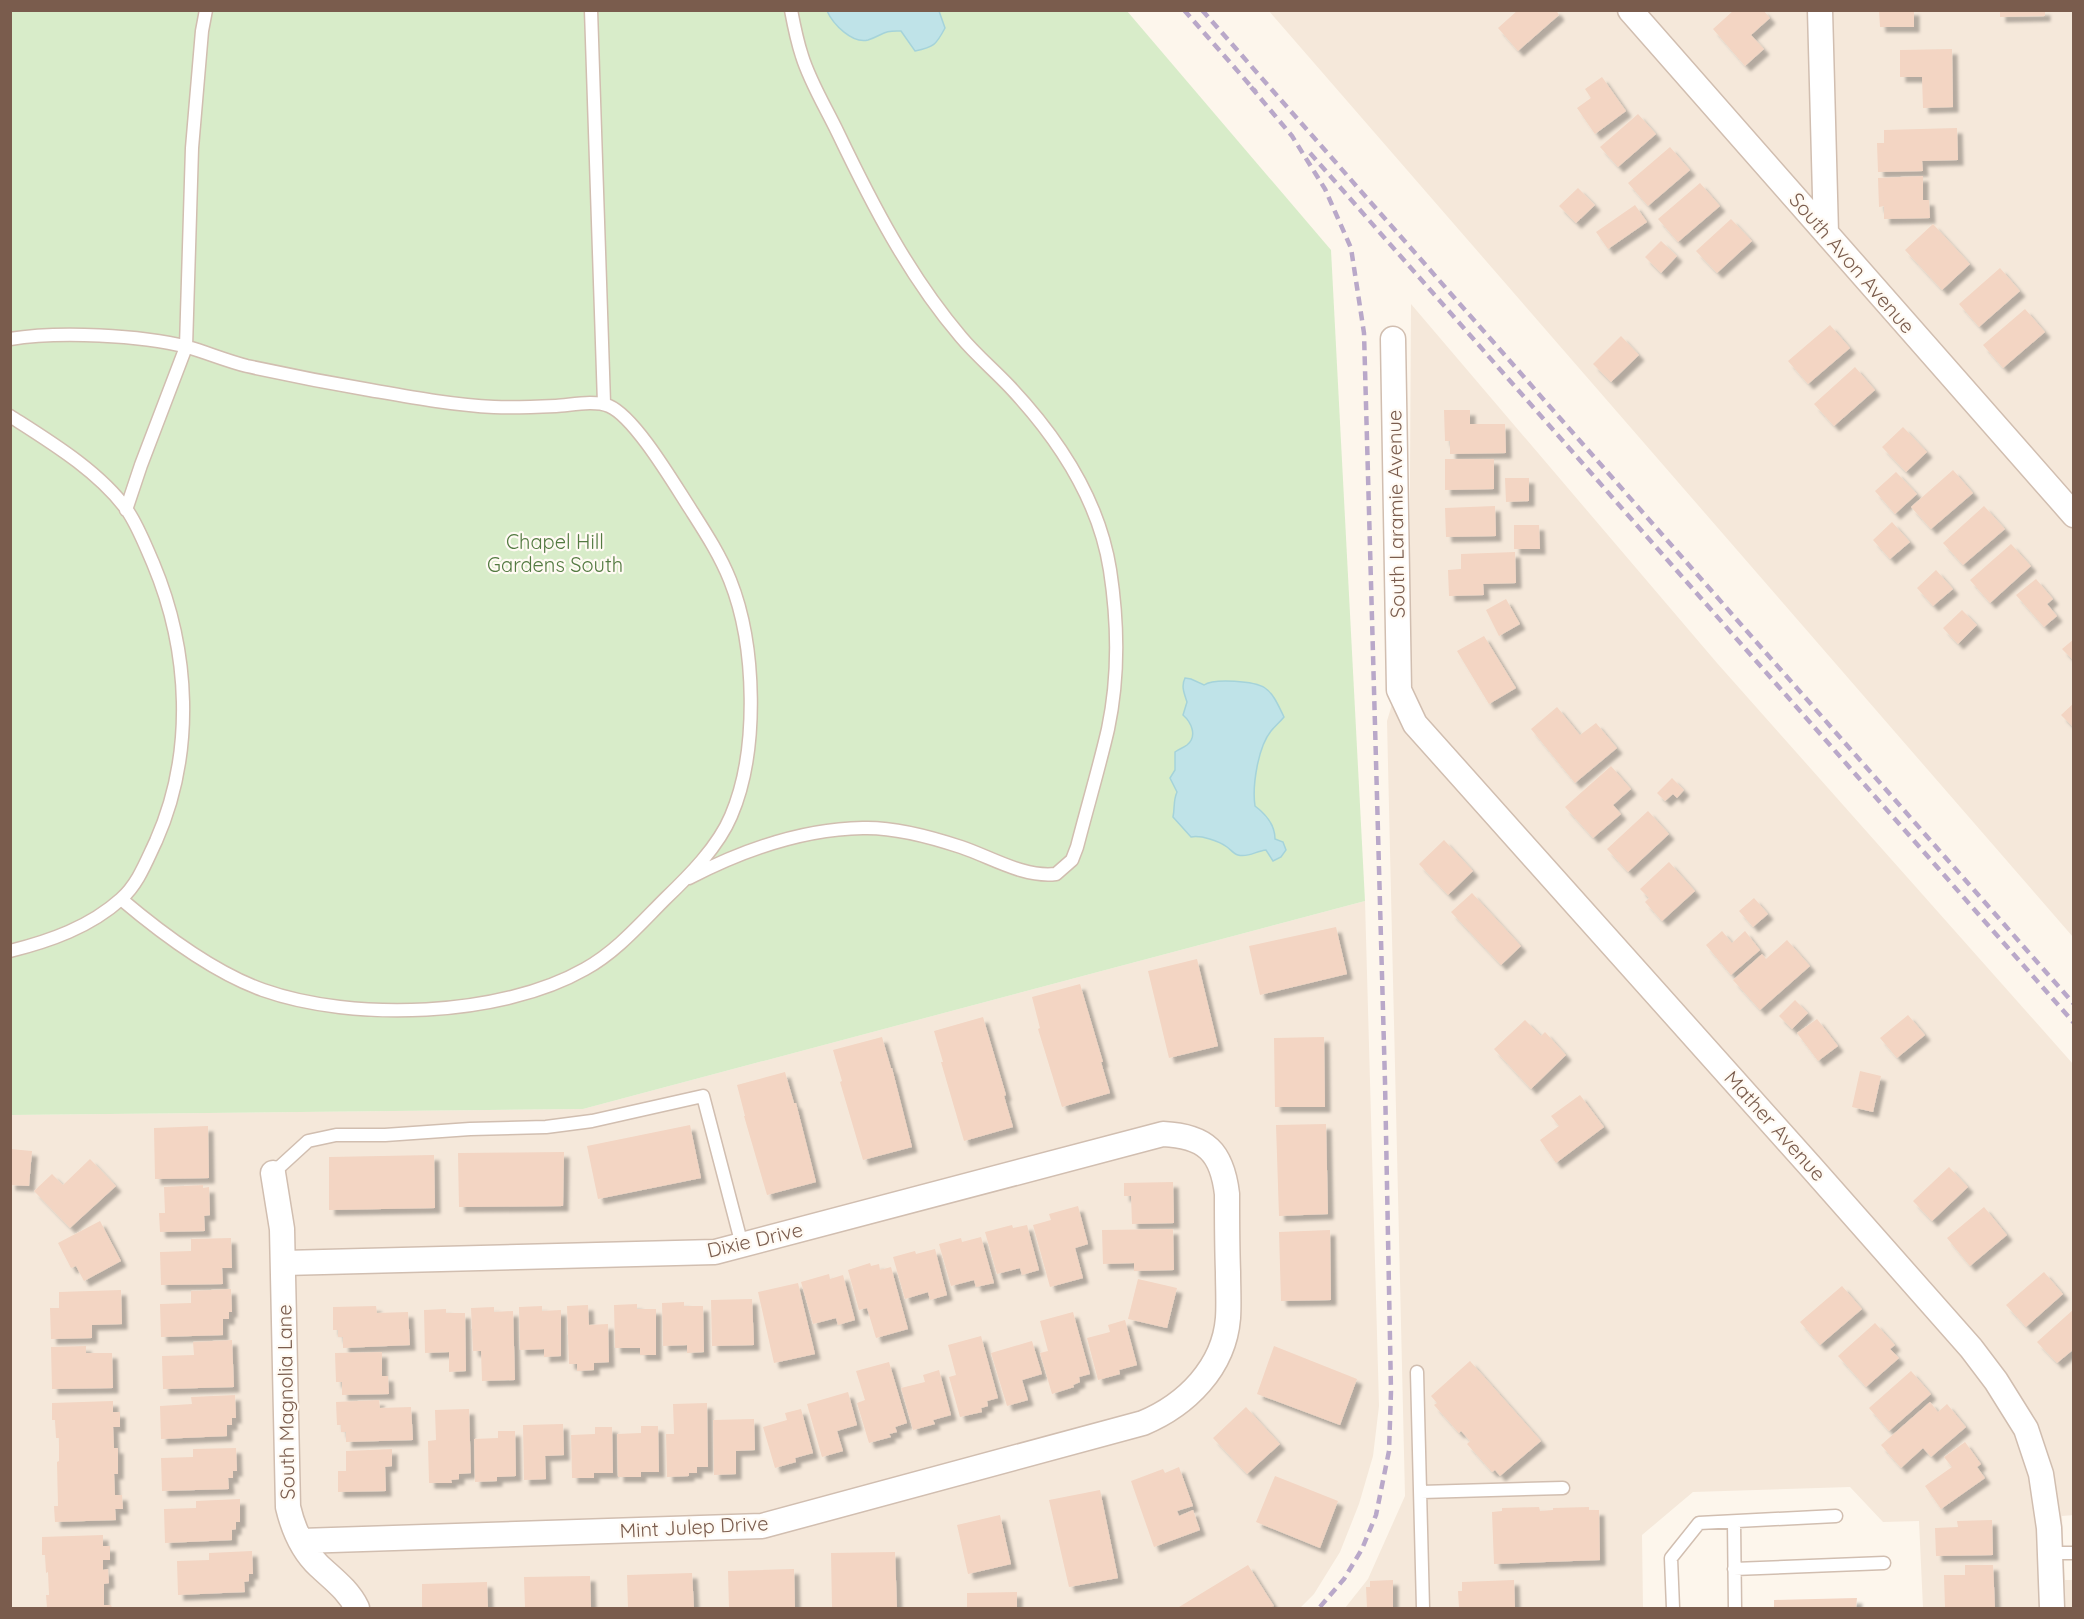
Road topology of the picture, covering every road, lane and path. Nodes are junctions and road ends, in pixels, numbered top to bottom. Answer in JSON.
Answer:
{"nodes":[{"id":1,"x":206,"y":10,"type":"edge"},
{"id":2,"x":591,"y":10,"type":"edge"},
{"id":3,"x":791,"y":10,"type":"edge"},
{"id":4,"x":1630,"y":10,"type":"edge"},
{"id":5,"x":1820,"y":10,"type":"edge"},
{"id":6,"x":1826,"y":233,"type":"junction"},
{"id":7,"x":10,"y":339,"type":"edge"},
{"id":8,"x":1394,"y":339,"type":"dead end"},
{"id":9,"x":186,"y":347,"type":"junction"},
{"id":10,"x":604,"y":404,"type":"junction"},
{"id":11,"x":10,"y":416,"type":"edge"},
{"id":12,"x":126,"y":510,"type":"junction"},
{"id":13,"x":2073,"y":515,"type":"edge"},
{"id":14,"x":1400,"y":690,"type":"joint"},
{"id":15,"x":685,"y":880,"type":"junction"},
{"id":16,"x":121,"y":899,"type":"junction"},
{"id":17,"x":10,"y":951,"type":"edge"},
{"id":18,"x":1178,"y":1135,"type":"joint"},
{"id":19,"x":273,"y":1173,"type":"joint"},
{"id":20,"x":742,"y":1245,"type":"junction"},
{"id":21,"x":284,"y":1263,"type":"junction"},
{"id":22,"x":1417,"y":1372,"type":"dead end"},
{"id":23,"x":1563,"y":1488,"type":"dead end"},
{"id":24,"x":1420,"y":1492,"type":"junction"},
{"id":25,"x":1836,"y":1516,"type":"dead end"},
{"id":26,"x":1734,"y":1522,"type":"junction"},
{"id":27,"x":301,"y":1541,"type":"junction"},
{"id":28,"x":2062,"y":1553,"type":"edge"},
{"id":29,"x":1884,"y":1563,"type":"dead end"},
{"id":30,"x":1734,"y":1569,"type":"junction"},
{"id":31,"x":357,"y":1608,"type":"edge"},
{"id":32,"x":1423,"y":1608,"type":"edge"},
{"id":33,"x":1673,"y":1608,"type":"edge"},
{"id":34,"x":1735,"y":1608,"type":"edge"},
{"id":35,"x":2052,"y":1608,"type":"edge"}],
"edges":[{"from":1,"to":9,"type":"lane"},
{"from":2,"to":10,"type":"lane"},
{"from":3,"to":15,"type":"lane"},
{"from":4,"to":6,"type":"street","name":"South Avon Avenue"},
{"from":5,"to":6,"type":"street"},
{"from":6,"to":13,"type":"street","name":"South Avon Avenue"},
{"from":7,"to":9,"type":"lane"},
{"from":8,"to":14,"type":"street","name":"South Laramie Avenue"},
{"from":9,"to":10,"type":"lane"},
{"from":9,"to":12,"type":"lane"},
{"from":10,"to":15,"type":"lane"},
{"from":11,"to":12,"type":"lane"},
{"from":12,"to":16,"type":"lane"},
{"from":14,"to":28,"type":"street","name":"Mather Avenue"},
{"from":15,"to":16,"type":"lane"},
{"from":16,"to":17,"type":"lane"},
{"from":18,"to":20,"type":"street","name":"Dixie Drive"},
{"from":18,"to":27,"type":"street","name":"Mint Julep Drive"},
{"from":19,"to":20,"type":"lane"},
{"from":19,"to":21,"type":"street","name":"South Magnolia Lane"},
{"from":20,"to":21,"type":"street","name":"Dixie Drive"},
{"from":21,"to":27,"type":"street","name":"South Magnolia Lane"},
{"from":22,"to":24,"type":"lane"},
{"from":23,"to":24,"type":"lane"},
{"from":24,"to":32,"type":"lane"},
{"from":25,"to":26,"type":"lane"},
{"from":26,"to":30,"type":"lane"},
{"from":26,"to":33,"type":"lane"},
{"from":27,"to":31,"type":"street","name":"South Magnolia Lane"},
{"from":28,"to":35,"type":"street","name":"Mather Avenue"},
{"from":29,"to":30,"type":"lane"},
{"from":30,"to":34,"type":"lane"}]}
